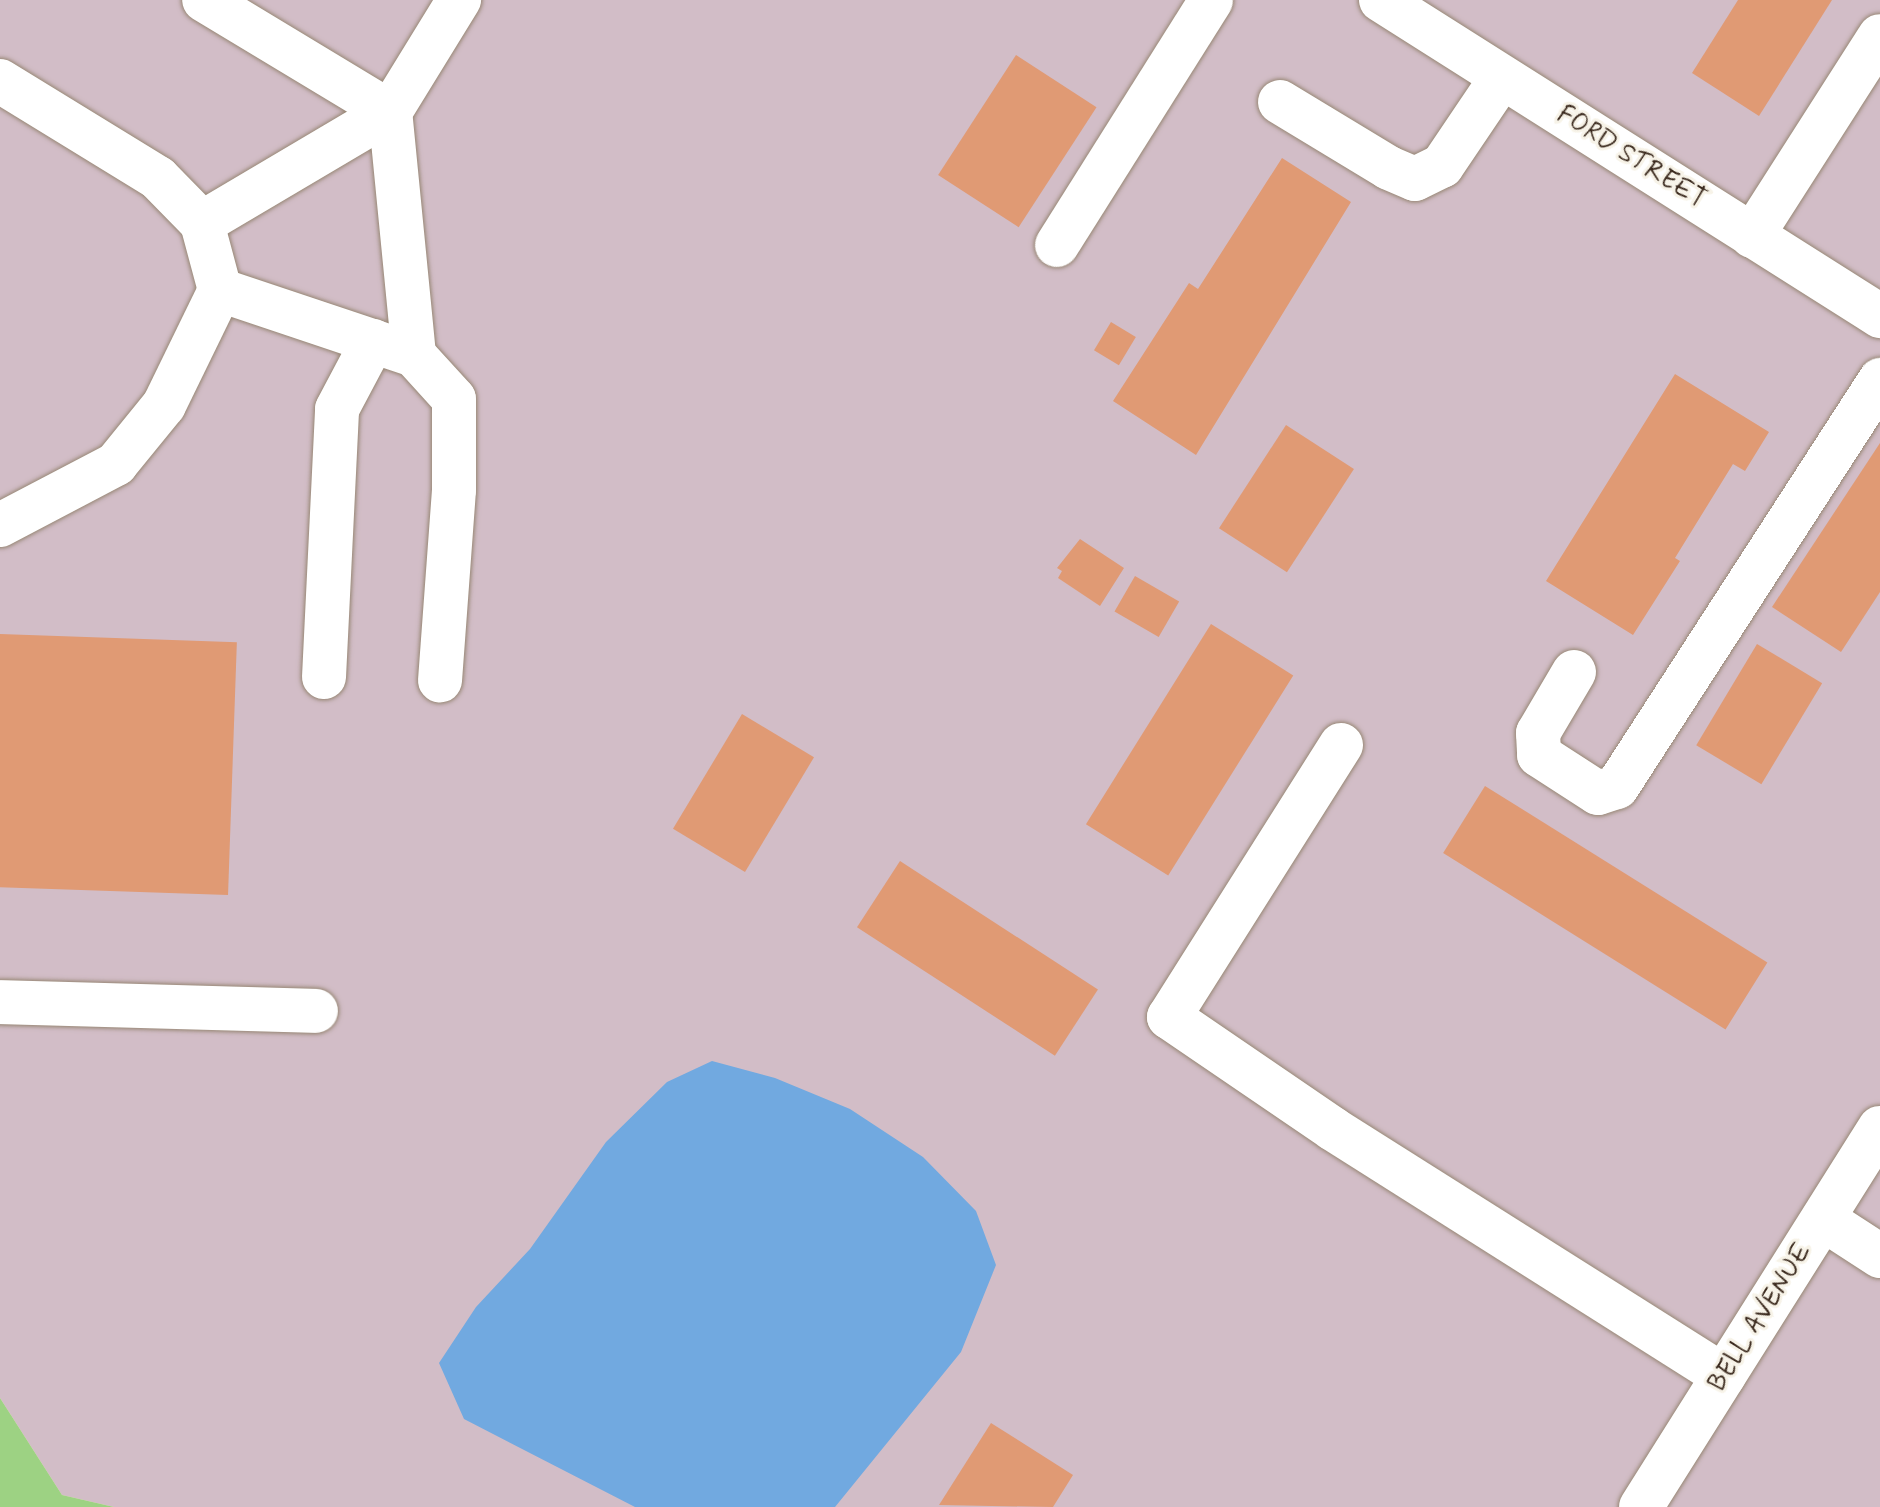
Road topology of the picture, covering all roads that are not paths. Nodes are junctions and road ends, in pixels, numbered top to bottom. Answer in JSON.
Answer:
{"nodes":[{"id":1,"x":204,"y":0,"type":"edge"},
{"id":2,"x":459,"y":0,"type":"edge"},
{"id":3,"x":1211,"y":0,"type":"edge"},
{"id":4,"x":1381,"y":0,"type":"edge"},
{"id":5,"x":1880,"y":36,"type":"edge"},
{"id":6,"x":1502,"y":77,"type":"junction"},
{"id":7,"x":0,"y":81,"type":"edge"},
{"id":8,"x":1280,"y":102,"type":"dead end"},
{"id":9,"x":390,"y":112,"type":"junction"},
{"id":10,"x":202,"y":223,"type":"junction"},
{"id":11,"x":1752,"y":236,"type":"junction"},
{"id":12,"x":1057,"y":245,"type":"dead end"},
{"id":13,"x":220,"y":290,"type":"junction"},
{"id":14,"x":1880,"y":316,"type":"edge"},
{"id":15,"x":373,"y":341,"type":"junction"},
{"id":16,"x":414,"y":355,"type":"junction"},
{"id":17,"x":1880,"y":380,"type":"edge"},
{"id":18,"x":0,"y":525,"type":"edge"},
{"id":19,"x":1574,"y":672,"type":"dead end"},
{"id":20,"x":324,"y":677,"type":"dead end"},
{"id":21,"x":440,"y":680,"type":"dead end"},
{"id":22,"x":1341,"y":745,"type":"dead end"},
{"id":23,"x":0,"y":1002,"type":"edge"},
{"id":24,"x":316,"y":1011,"type":"dead end"},
{"id":25,"x":1880,"y":1128,"type":"edge"},
{"id":26,"x":1823,"y":1219,"type":"junction"},
{"id":27,"x":1880,"y":1256,"type":"edge"},
{"id":28,"x":1724,"y":1376,"type":"junction"},
{"id":29,"x":1641,"y":1507,"type":"edge"}],
"edges":[{"from":1,"to":9,"type":"street"},
{"from":2,"to":9,"type":"street"},
{"from":3,"to":12,"type":"street"},
{"from":4,"to":6,"type":"street","name":"FORD STREET"},
{"from":5,"to":11,"type":"street"},
{"from":6,"to":8,"type":"street"},
{"from":6,"to":11,"type":"street","name":"FORD STREET"},
{"from":7,"to":10,"type":"street"},
{"from":9,"to":10,"type":"street"},
{"from":9,"to":16,"type":"street"},
{"from":10,"to":13,"type":"street"},
{"from":11,"to":14,"type":"street","name":"FORD STREET"},
{"from":13,"to":15,"type":"street"},
{"from":13,"to":18,"type":"street"},
{"from":15,"to":16,"type":"street"},
{"from":15,"to":20,"type":"street"},
{"from":16,"to":21,"type":"street"},
{"from":17,"to":19,"type":"street"},
{"from":22,"to":28,"type":"street"},
{"from":23,"to":24,"type":"street"},
{"from":25,"to":26,"type":"street","name":"BELL AVENUE"},
{"from":26,"to":27,"type":"street"},
{"from":26,"to":28,"type":"street","name":"BELL AVENUE"},
{"from":28,"to":29,"type":"street","name":"BELL AVENUE"}]}
